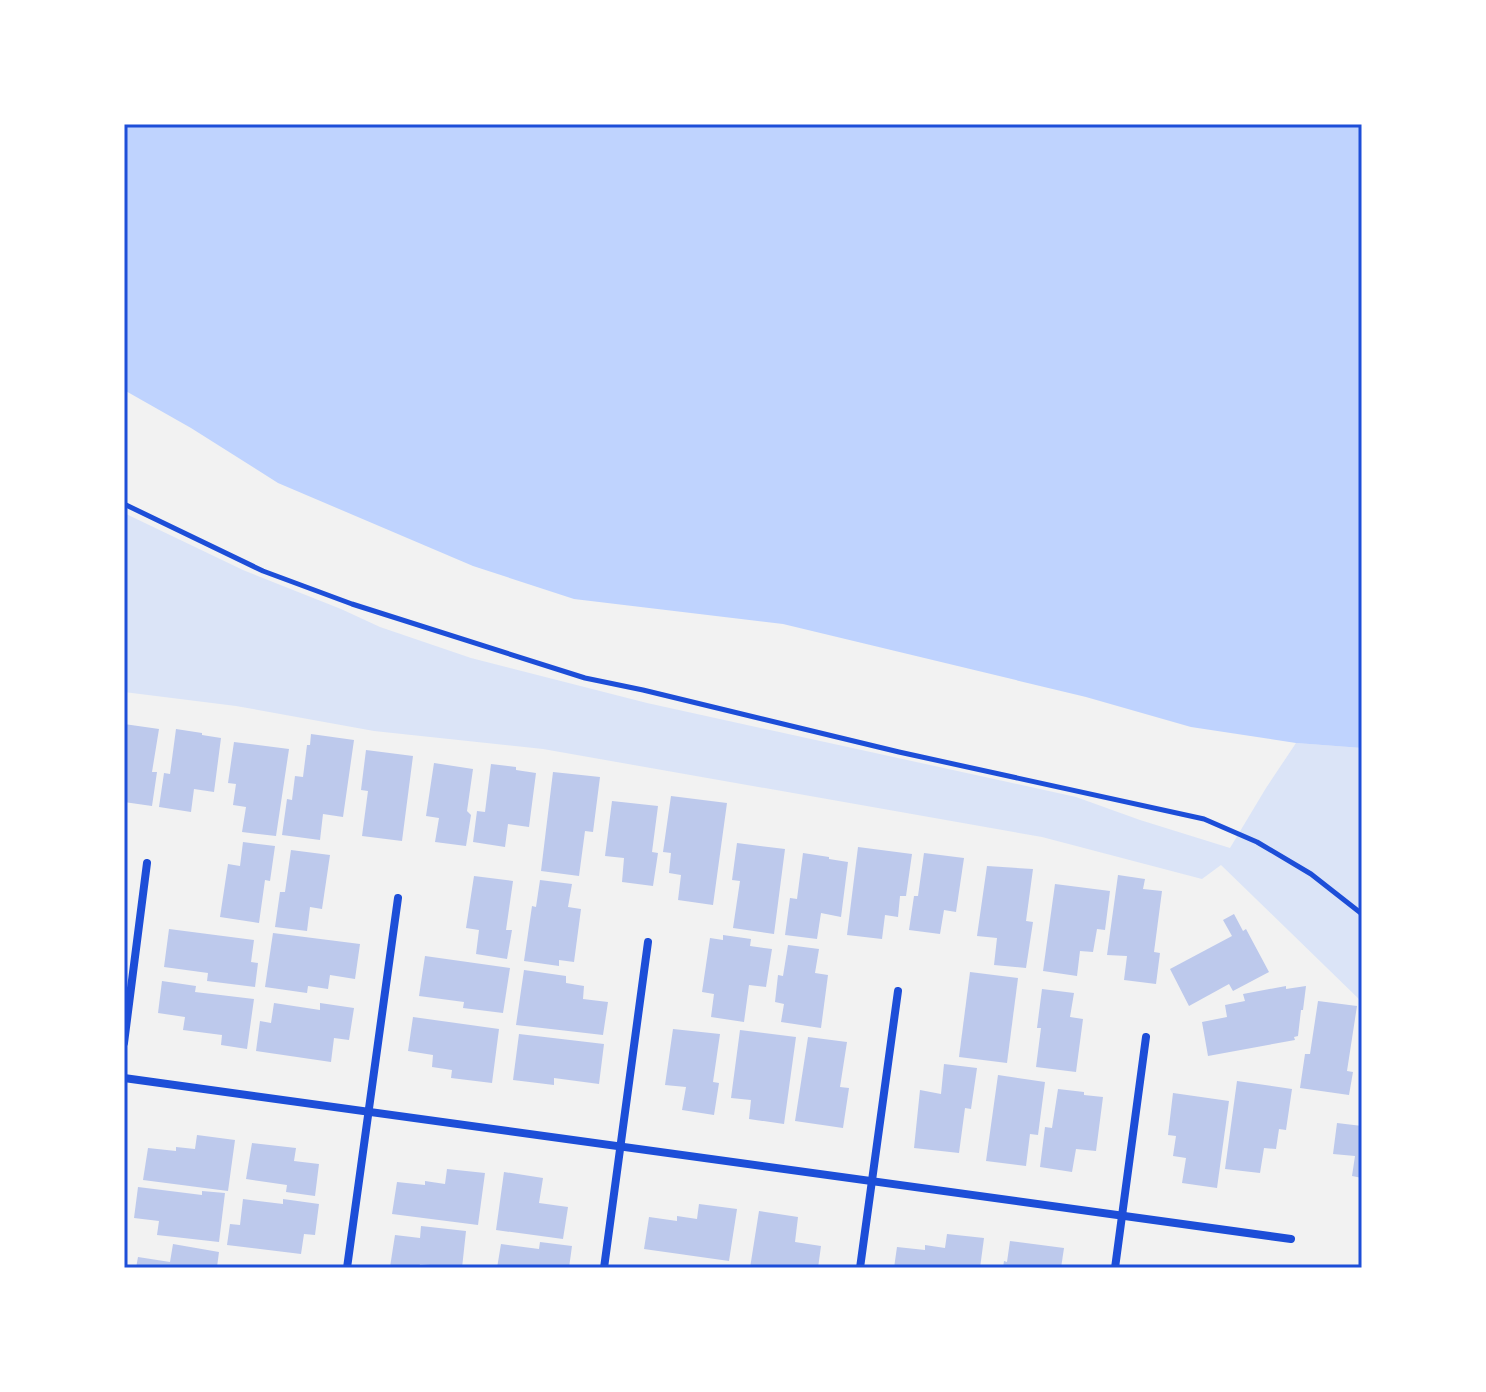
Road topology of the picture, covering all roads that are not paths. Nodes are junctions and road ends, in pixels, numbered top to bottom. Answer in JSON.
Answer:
{"nodes":[{"id":1,"x":147,"y":863,"type":"dead end"},
{"id":2,"x":398,"y":898,"type":"dead end"},
{"id":3,"x":648,"y":942,"type":"dead end"},
{"id":4,"x":898,"y":991,"type":"dead end"},
{"id":5,"x":1146,"y":1037,"type":"dead end"},
{"id":6,"x":124,"y":1043,"type":"edge"},
{"id":7,"x":124,"y":1078,"type":"edge"},
{"id":8,"x":369,"y":1112,"type":"junction"},
{"id":9,"x":620,"y":1147,"type":"junction"},
{"id":10,"x":872,"y":1181,"type":"junction"},
{"id":11,"x":1122,"y":1216,"type":"junction"},
{"id":12,"x":1291,"y":1239,"type":"dead end"},
{"id":13,"x":347,"y":1268,"type":"edge"},
{"id":14,"x":604,"y":1268,"type":"edge"},
{"id":15,"x":860,"y":1268,"type":"edge"},
{"id":16,"x":1115,"y":1268,"type":"edge"}],
"edges":[{"from":1,"to":6,"type":"street"},
{"from":2,"to":8,"type":"street"},
{"from":3,"to":9,"type":"street"},
{"from":4,"to":10,"type":"street"},
{"from":5,"to":11,"type":"street"},
{"from":7,"to":8,"type":"street"},
{"from":8,"to":9,"type":"street"},
{"from":8,"to":13,"type":"street"},
{"from":9,"to":10,"type":"street"},
{"from":9,"to":14,"type":"street"},
{"from":10,"to":11,"type":"street"},
{"from":10,"to":15,"type":"street"},
{"from":11,"to":12,"type":"street"},
{"from":11,"to":16,"type":"street"}]}
